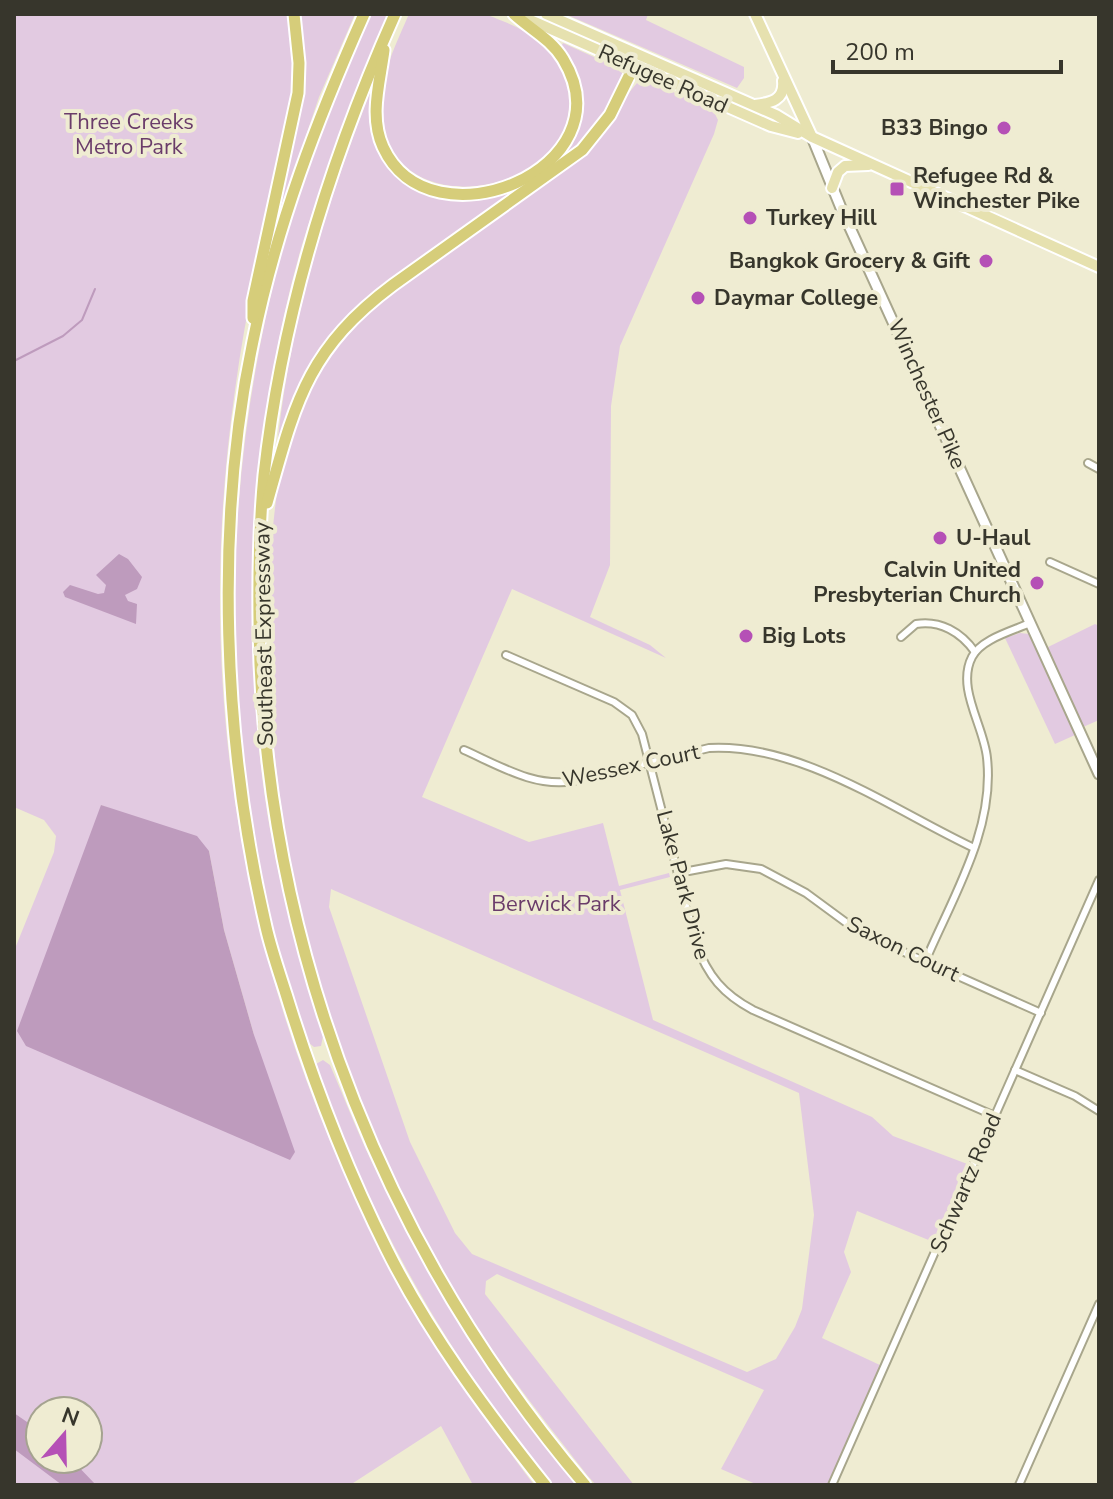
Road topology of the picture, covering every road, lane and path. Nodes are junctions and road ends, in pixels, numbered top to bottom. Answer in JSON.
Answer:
{"nodes":[{"id":1,"x":294,"y":14,"type":"edge"},
{"id":2,"x":364,"y":14,"type":"edge"},
{"id":3,"x":395,"y":14,"type":"edge"},
{"id":4,"x":514,"y":14,"type":"edge"},
{"id":5,"x":546,"y":14,"type":"edge"},
{"id":6,"x":755,"y":14,"type":"edge"},
{"id":7,"x":386,"y":33,"type":"junction"},
{"id":8,"x":634,"y":66,"type":"junction"},
{"id":9,"x":781,"y":71,"type":"junction"},
{"id":10,"x":754,"y":105,"type":"junction"},
{"id":11,"x":812,"y":137,"type":"junction"},
{"id":12,"x":877,"y":166,"type":"junction"},
{"id":13,"x":832,"y":188,"type":"junction"},
{"id":14,"x":1099,"y":267,"type":"edge"},
{"id":15,"x":253,"y":339,"type":"junction"},
{"id":16,"x":1088,"y":463,"type":"dead end"},
{"id":17,"x":1099,"y":469,"type":"edge"},
{"id":18,"x":261,"y":527,"type":"junction"},
{"id":19,"x":1050,"y":562,"type":"dead end"},
{"id":20,"x":1099,"y":584,"type":"edge"},
{"id":21,"x":1030,"y":623,"type":"junction"},
{"id":22,"x":901,"y":637,"type":"dead end"},
{"id":23,"x":975,"y":652,"type":"junction"},
{"id":24,"x":506,"y":655,"type":"dead end"},
{"id":25,"x":464,"y":750,"type":"dead end"},
{"id":26,"x":650,"y":762,"type":"junction"},
{"id":27,"x":1099,"y":774,"type":"edge"},
{"id":28,"x":974,"y":848,"type":"junction"},
{"id":29,"x":678,"y":873,"type":"junction"},
{"id":30,"x":1099,"y":880,"type":"edge"},
{"id":31,"x":925,"y":962,"type":"junction"},
{"id":32,"x":1041,"y":1013,"type":"junction"},
{"id":33,"x":1015,"y":1070,"type":"junction"},
{"id":34,"x":1099,"y":1111,"type":"edge"},
{"id":35,"x":995,"y":1116,"type":"junction"},
{"id":36,"x":1099,"y":1304,"type":"edge"},
{"id":37,"x":545,"y":1485,"type":"edge"},
{"id":38,"x":585,"y":1485,"type":"edge"},
{"id":39,"x":832,"y":1485,"type":"edge"},
{"id":40,"x":1019,"y":1485,"type":"edge"}],
"edges":[{"from":1,"to":15,"type":"highway"},
{"from":2,"to":15,"type":"highway","name":"Southeast Expressway"},
{"from":3,"to":7,"type":"highway","name":"Southeast Expressway"},
{"from":4,"to":7,"type":"highway"},
{"from":4,"to":8,"type":"main road","name":"Refugee Road"},
{"from":5,"to":10,"type":"main road","name":"Refugee Road"},
{"from":6,"to":9,"type":"main road","name":"Winchester Pike"},
{"from":7,"to":18,"type":"highway","name":"Southeast Expressway"},
{"from":8,"to":11,"type":"main road","name":"Refugee Road"},
{"from":8,"to":18,"type":"highway"},
{"from":9,"to":10,"type":"main road"},
{"from":9,"to":11,"type":"main road","name":"Winchester Pike"},
{"from":10,"to":11,"type":"main road","name":"Refugee Road"},
{"from":11,"to":12,"type":"main road","name":"Refugee Road"},
{"from":11,"to":13,"type":"main road","name":"Winchester Pike"},
{"from":12,"to":13,"type":"main road"},
{"from":12,"to":14,"type":"main road","name":"Refugee Road"},
{"from":13,"to":21,"type":"main road","name":"Winchester Pike"},
{"from":15,"to":37,"type":"highway","name":"Southeast Expressway"},
{"from":16,"to":17,"type":"street"},
{"from":18,"to":38,"type":"highway","name":"Southeast Expressway"},
{"from":19,"to":20,"type":"street"},
{"from":21,"to":23,"type":"street"},
{"from":21,"to":27,"type":"main road","name":"Winchester Pike"},
{"from":22,"to":23,"type":"street"},
{"from":23,"to":28,"type":"street"},
{"from":24,"to":26,"type":"street","name":"Lake Park Drive"},
{"from":25,"to":26,"type":"street","name":"Wessex Court"},
{"from":26,"to":28,"type":"street","name":"Wessex Court"},
{"from":26,"to":29,"type":"street","name":"Lake Park Drive"},
{"from":28,"to":31,"type":"street"},
{"from":29,"to":31,"type":"street","name":"Saxon Court"},
{"from":29,"to":35,"type":"street","name":"Lake Park Drive"},
{"from":30,"to":32,"type":"street","name":"Schwartz Road"},
{"from":31,"to":32,"type":"street","name":"Saxon Court"},
{"from":32,"to":33,"type":"street","name":"Schwartz Road"},
{"from":33,"to":34,"type":"street"},
{"from":33,"to":35,"type":"street","name":"Schwartz Road"},
{"from":35,"to":39,"type":"street","name":"Schwartz Road"},
{"from":36,"to":40,"type":"street"}]}
